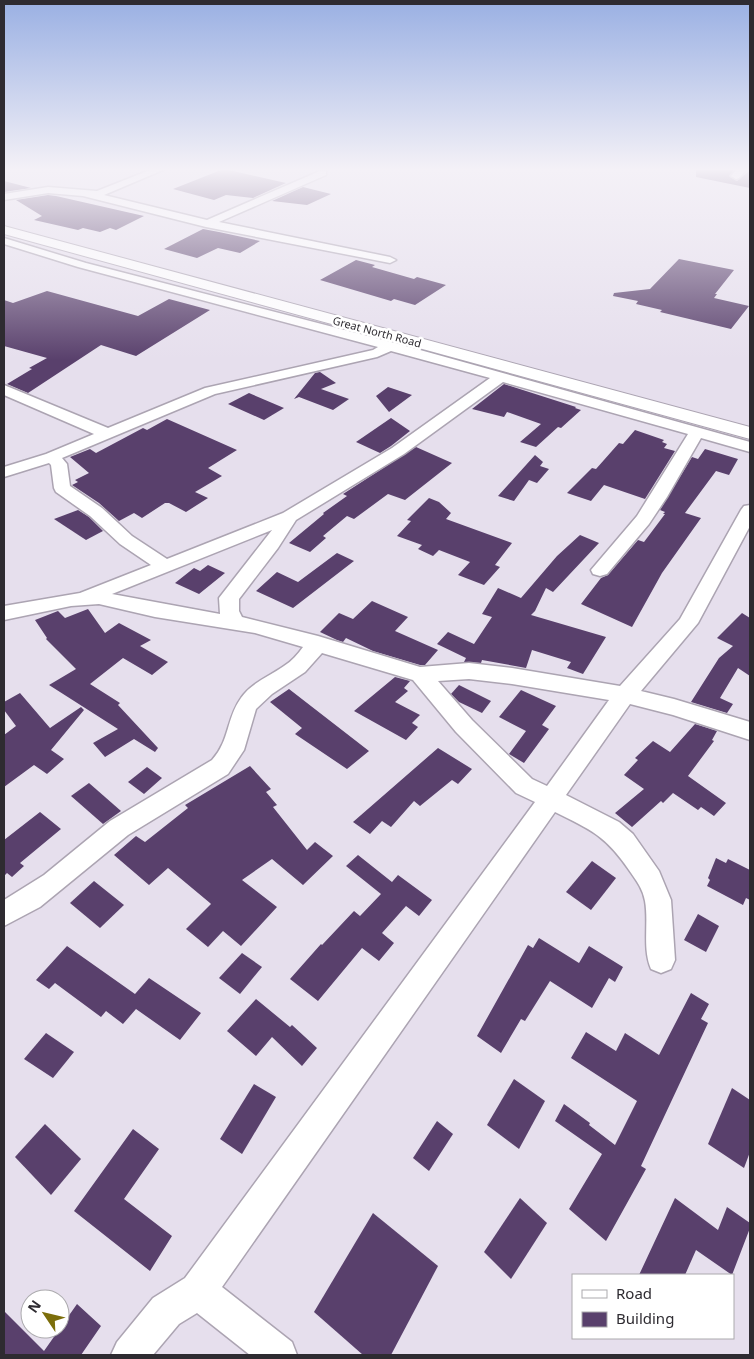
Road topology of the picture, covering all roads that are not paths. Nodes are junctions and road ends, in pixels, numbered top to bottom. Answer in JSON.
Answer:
{"nodes":[{"id":1,"x":17,"y":233,"type":"edge"},
{"id":2,"x":47,"y":233,"type":"edge"},
{"id":3,"x":254,"y":233,"type":"edge"},
{"id":4,"x":4,"y":241,"type":"edge"},
{"id":5,"x":390,"y":260,"type":"dead end"},
{"id":6,"x":390,"y":346,"type":"junction"},
{"id":7,"x":500,"y":378,"type":"junction"},
{"id":8,"x":4,"y":389,"type":"edge"},
{"id":9,"x":750,"y":421,"type":"edge"},
{"id":10,"x":698,"y":432,"type":"junction"},
{"id":11,"x":750,"y":433,"type":"edge"},
{"id":12,"x":108,"y":434,"type":"junction"},
{"id":13,"x":750,"y":447,"type":"edge"},
{"id":14,"x":52,"y":457,"type":"junction"},
{"id":15,"x":4,"y":472,"type":"edge"},
{"id":16,"x":750,"y":510,"type":"edge"},
{"id":17,"x":289,"y":517,"type":"junction"},
{"id":18,"x":164,"y":565,"type":"junction"},
{"id":19,"x":600,"y":570,"type":"dead end"},
{"id":20,"x":85,"y":598,"type":"junction"},
{"id":21,"x":4,"y":613,"type":"edge"},
{"id":22,"x":234,"y":622,"type":"junction"},
{"id":23,"x":318,"y":644,"type":"junction"},
{"id":24,"x":420,"y":675,"type":"junction"},
{"id":25,"x":625,"y":695,"type":"junction"},
{"id":26,"x":750,"y":731,"type":"edge"},
{"id":27,"x":551,"y":800,"type":"junction"},
{"id":28,"x":4,"y":914,"type":"edge"},
{"id":29,"x":661,"y":960,"type":"dead end"},
{"id":30,"x":198,"y":1291,"type":"junction"},
{"id":31,"x":130,"y":1355,"type":"edge"},
{"id":32,"x":279,"y":1355,"type":"edge"}],
"edges":[{"from":1,"to":11,"type":"main road","name":"Great North Road"},
{"from":2,"to":9,"type":"main road","name":"Great North Road"},
{"from":3,"to":5,"type":"street"},
{"from":4,"to":6,"type":"street"},
{"from":6,"to":7,"type":"street"},
{"from":6,"to":12,"type":"street"},
{"from":7,"to":10,"type":"street"},
{"from":7,"to":17,"type":"street"},
{"from":8,"to":12,"type":"street"},
{"from":10,"to":13,"type":"street"},
{"from":10,"to":19,"type":"street"},
{"from":12,"to":14,"type":"street"},
{"from":14,"to":15,"type":"street"},
{"from":14,"to":18,"type":"street"},
{"from":16,"to":25,"type":"street"},
{"from":17,"to":18,"type":"street"},
{"from":17,"to":22,"type":"street"},
{"from":18,"to":20,"type":"street"},
{"from":20,"to":21,"type":"street"},
{"from":20,"to":22,"type":"street"},
{"from":22,"to":23,"type":"street"},
{"from":23,"to":24,"type":"street"},
{"from":23,"to":28,"type":"street"},
{"from":24,"to":25,"type":"street"},
{"from":24,"to":27,"type":"street"},
{"from":25,"to":26,"type":"street"},
{"from":25,"to":27,"type":"street"},
{"from":27,"to":29,"type":"street"},
{"from":27,"to":30,"type":"street"},
{"from":30,"to":31,"type":"street"},
{"from":30,"to":32,"type":"street"}]}
